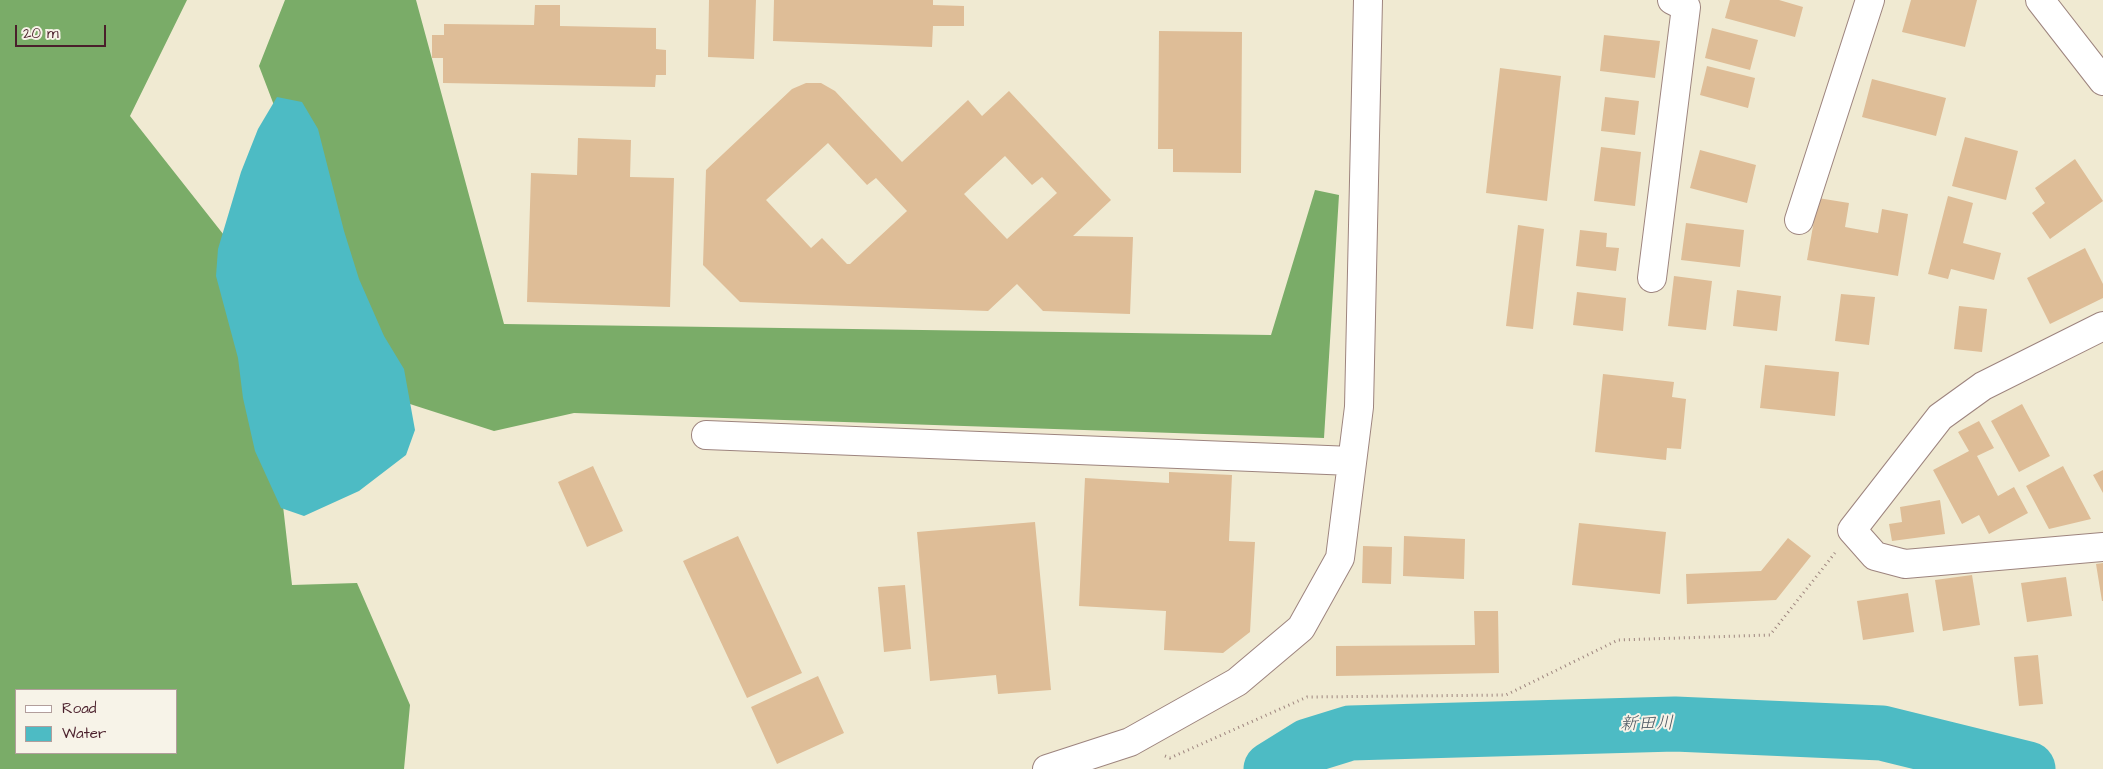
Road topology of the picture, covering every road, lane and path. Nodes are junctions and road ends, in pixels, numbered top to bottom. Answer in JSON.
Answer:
{"nodes":[{"id":1,"x":1368,"y":0,"type":"edge"},
{"id":2,"x":1672,"y":0,"type":"edge"},
{"id":3,"x":1870,"y":0,"type":"edge"},
{"id":4,"x":2040,"y":0,"type":"edge"},
{"id":5,"x":2103,"y":81,"type":"edge"},
{"id":6,"x":1799,"y":220,"type":"dead end"},
{"id":7,"x":1652,"y":278,"type":"dead end"},
{"id":8,"x":2103,"y":326,"type":"edge"},
{"id":9,"x":706,"y":436,"type":"dead end"},
{"id":10,"x":1352,"y":461,"type":"junction"},
{"id":11,"x":1852,"y":530,"type":"junction"},
{"id":12,"x":2103,"y":547,"type":"edge"},
{"id":13,"x":1130,"y":742,"type":"junction"},
{"id":14,"x":1047,"y":769,"type":"edge"}],
"edges":[{"from":1,"to":10,"type":"street"},
{"from":2,"to":7,"type":"street"},
{"from":3,"to":6,"type":"street"},
{"from":4,"to":5,"type":"street"},
{"from":8,"to":11,"type":"street"},
{"from":9,"to":10,"type":"street"},
{"from":10,"to":13,"type":"street"},
{"from":11,"to":12,"type":"street"},
{"from":11,"to":13,"type":"path"},
{"from":13,"to":14,"type":"street"}]}
